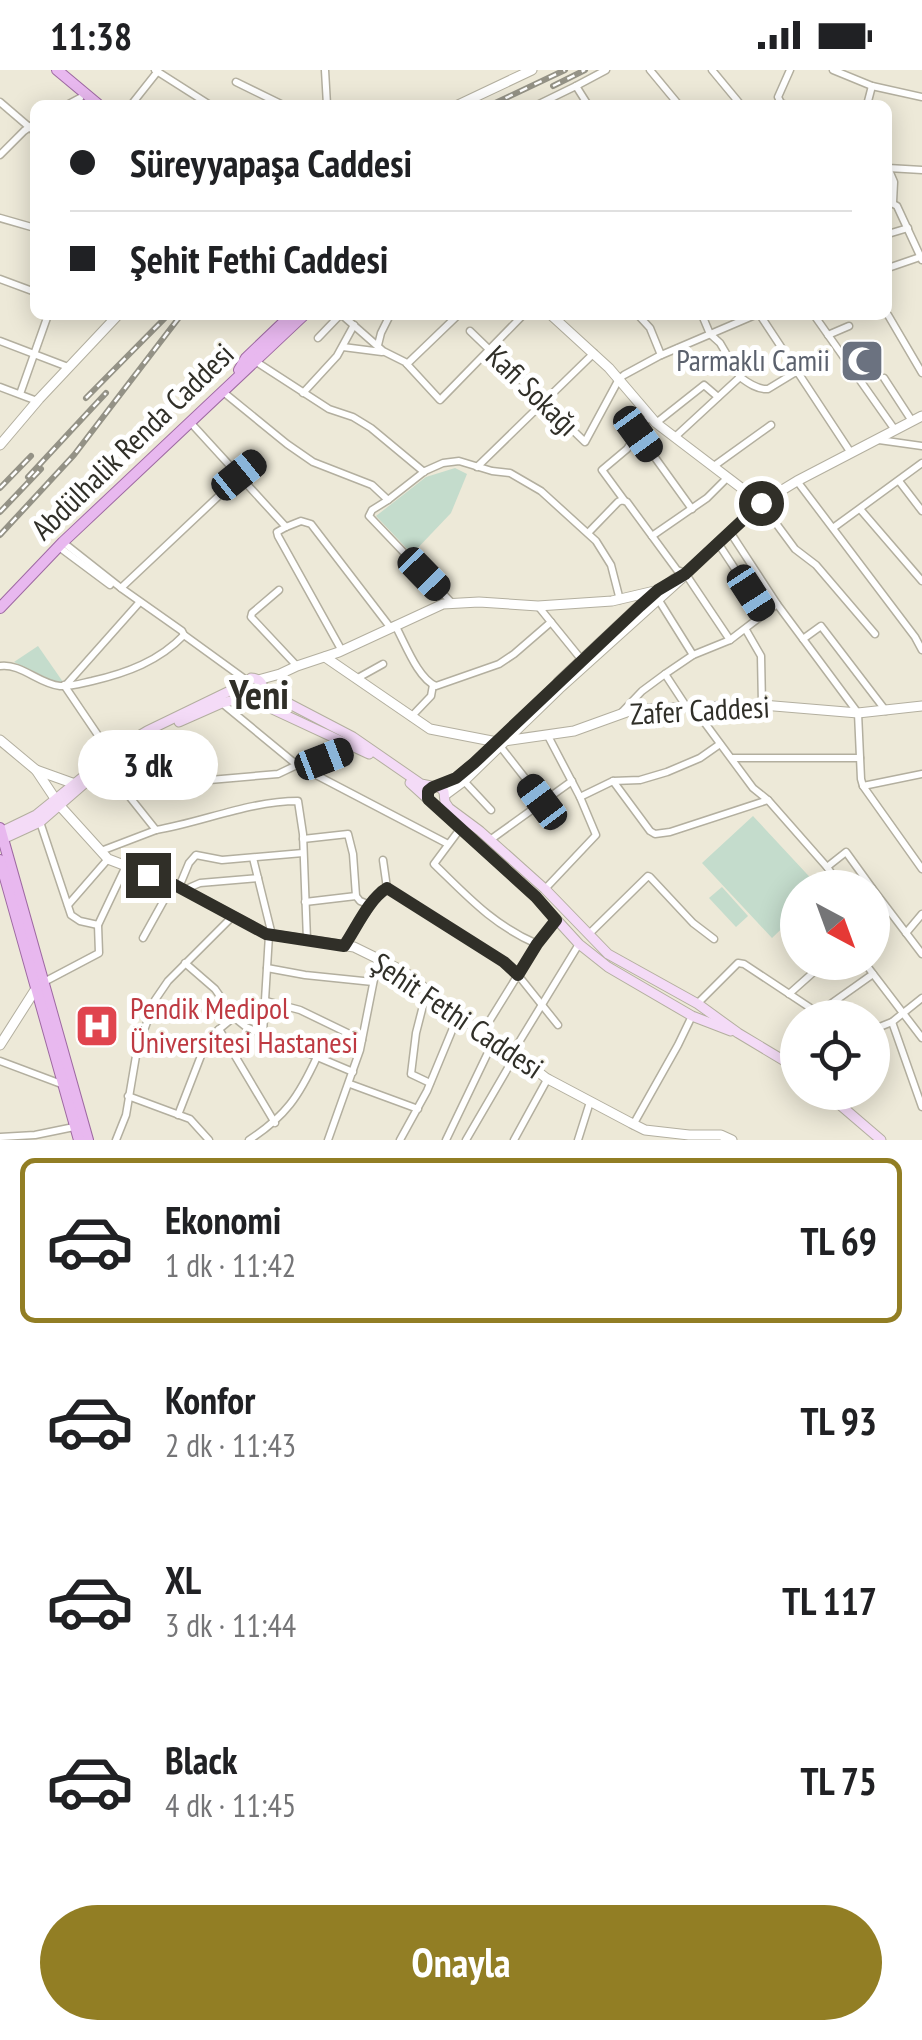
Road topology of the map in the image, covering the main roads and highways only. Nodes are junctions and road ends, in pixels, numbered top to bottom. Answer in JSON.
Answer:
{"nodes":[{"id":1,"x":46,"y":70,"type":"edge"},
{"id":2,"x":57,"y":70,"type":"edge"},
{"id":3,"x":82,"y":100,"type":"edge"},
{"id":4,"x":93,"y":100,"type":"edge"},
{"id":5,"x":286,"y":320,"type":"edge"},
{"id":6,"x":298,"y":320,"type":"edge"},
{"id":7,"x":250,"y":359,"type":"junction"},
{"id":8,"x":0,"y":608,"type":"edge"},
{"id":9,"x":254,"y":685,"type":"junction"},
{"id":10,"x":249,"y":699,"type":"junction"},
{"id":11,"x":434,"y":787,"type":"junction"},
{"id":12,"x":445,"y":796,"type":"junction"},
{"id":13,"x":430,"y":801,"type":"junction"},
{"id":14,"x":58,"y":803,"type":"junction"},
{"id":15,"x":480,"y":831,"type":"junction"},
{"id":16,"x":1,"y":835,"type":"edge"},
{"id":17,"x":471,"y":839,"type":"junction"},
{"id":18,"x":0,"y":860,"type":"edge"},
{"id":19,"x":569,"y":912,"type":"junction"},
{"id":20,"x":556,"y":920,"type":"junction"},
{"id":21,"x":590,"y":933,"type":"junction"},
{"id":22,"x":580,"y":944,"type":"junction"},
{"id":23,"x":41,"y":982,"type":"junction"},
{"id":24,"x":698,"y":1004,"type":"junction"},
{"id":25,"x":692,"y":1016,"type":"junction"},
{"id":26,"x":738,"y":1033,"type":"junction"},
{"id":27,"x":780,"y":1056,"type":"edge"},
{"id":28,"x":846,"y":1110,"type":"edge"},
{"id":29,"x":79,"y":1140,"type":"edge"},
{"id":30,"x":88,"y":1140,"type":"edge"},
{"id":31,"x":881,"y":1140,"type":"edge"}],
"edges":[{"from":1,"to":3,"type":"main road"},
{"from":2,"to":4,"type":"main road"},
{"from":5,"to":7,"type":"main road","name":"Abdülhalik Renda Caddesi"},
{"from":6,"to":7,"type":"main road","name":"Abdülhalik Renda Caddesi"},
{"from":7,"to":8,"type":"main road","name":"Abdülhalik Renda Caddesi"},
{"from":9,"to":10,"type":"main road"},
{"from":9,"to":10,"type":"main road"},
{"from":9,"to":11,"type":"main road"},
{"from":9,"to":14,"type":"main road"},
{"from":10,"to":13,"type":"main road"},
{"from":10,"to":14,"type":"main road"},
{"from":11,"to":12,"type":"main road"},
{"from":11,"to":13,"type":"main road"},
{"from":12,"to":13,"type":"main road"},
{"from":12,"to":15,"type":"main road"},
{"from":13,"to":17,"type":"main road"},
{"from":14,"to":16,"type":"main road"},
{"from":14,"to":16,"type":"main road"},
{"from":15,"to":17,"type":"main road"},
{"from":15,"to":19,"type":"main road"},
{"from":16,"to":23,"type":"main road"},
{"from":17,"to":20,"type":"main road"},
{"from":18,"to":23,"type":"main road"},
{"from":19,"to":20,"type":"main road"},
{"from":19,"to":21,"type":"main road"},
{"from":20,"to":22,"type":"main road"},
{"from":21,"to":22,"type":"main road"},
{"from":21,"to":24,"type":"main road"},
{"from":22,"to":25,"type":"main road"},
{"from":23,"to":29,"type":"main road"},
{"from":23,"to":30,"type":"main road"},
{"from":24,"to":25,"type":"main road"},
{"from":24,"to":26,"type":"main road"},
{"from":25,"to":26,"type":"main road"},
{"from":26,"to":27,"type":"main road"},
{"from":28,"to":31,"type":"main road"}]}
